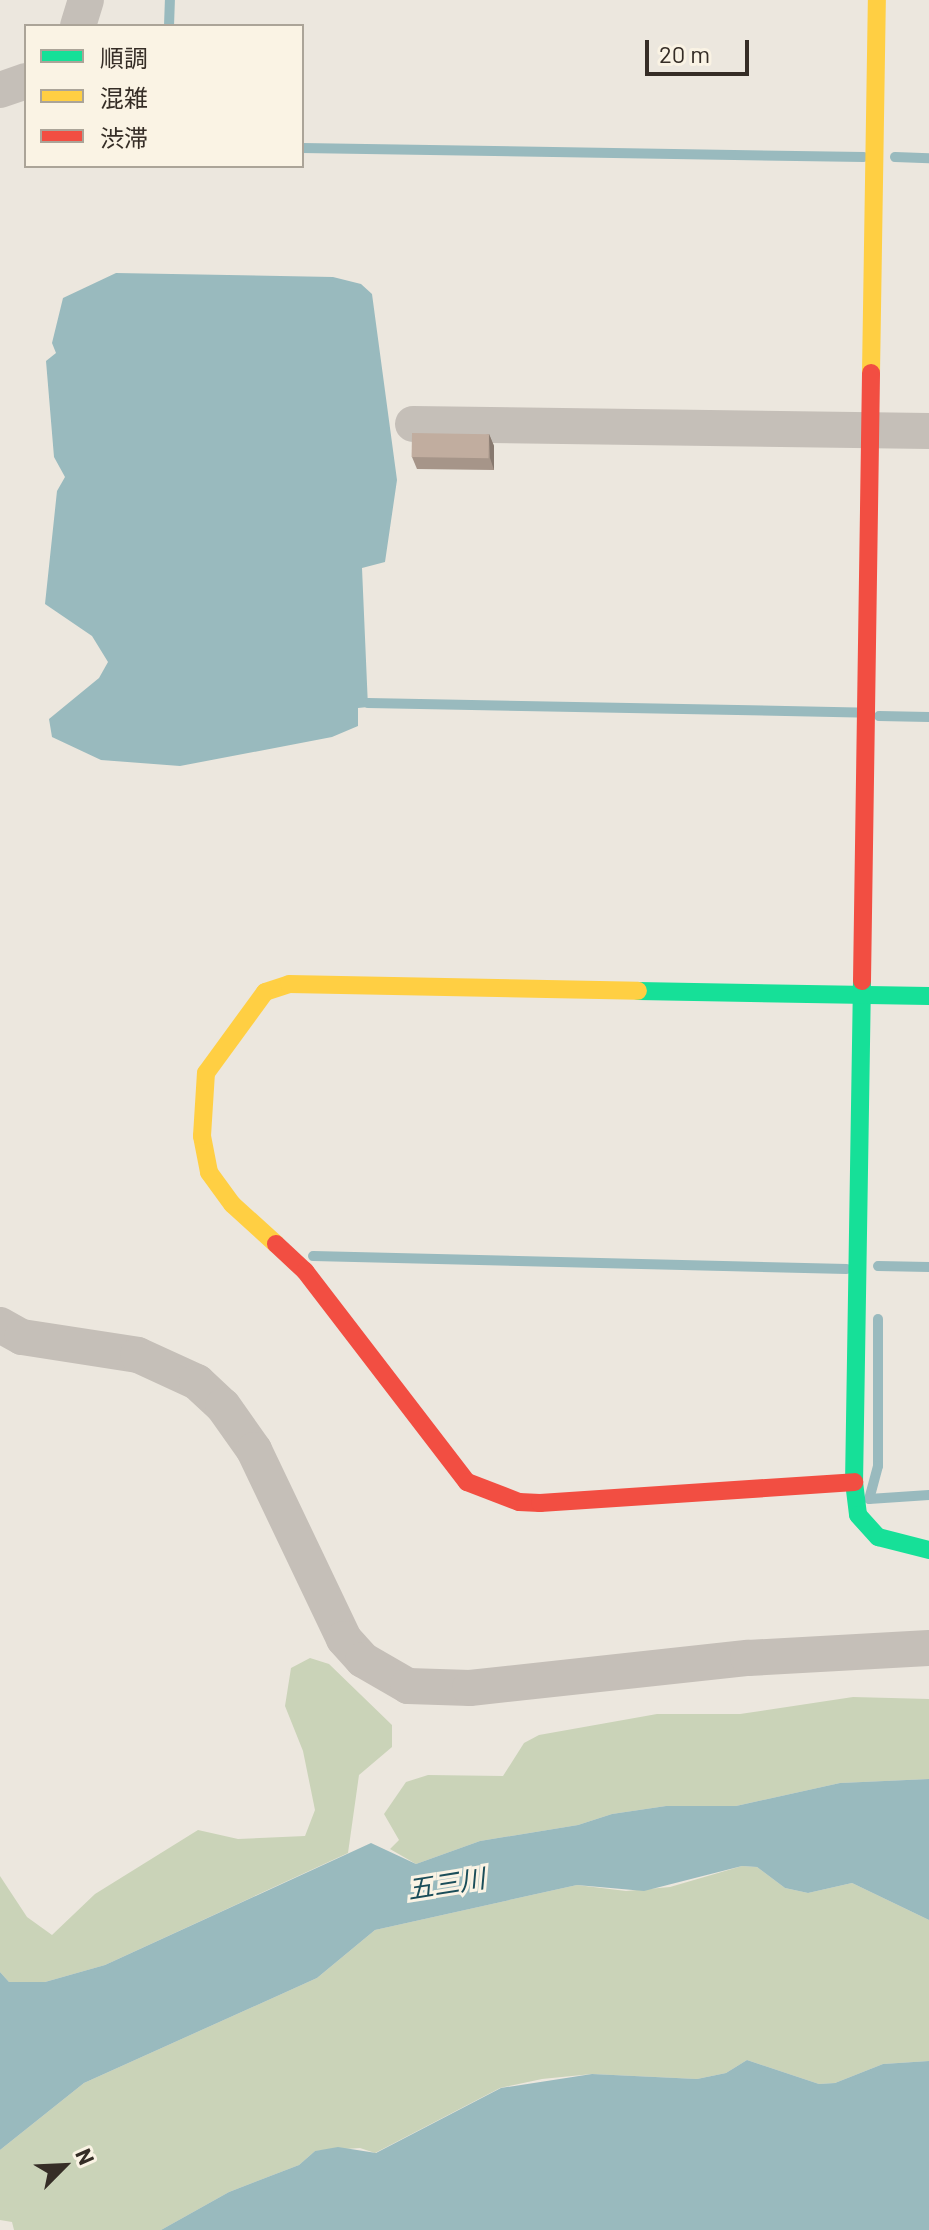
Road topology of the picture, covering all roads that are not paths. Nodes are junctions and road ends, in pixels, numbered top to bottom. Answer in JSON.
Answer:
{"nodes":[{"id":1,"x":86,"y":0,"type":"edge"},
{"id":2,"x":877,"y":0,"type":"edge"},
{"id":3,"x":79,"y":24,"type":"edge"},
{"id":4,"x":24,"y":82,"type":"edge"},
{"id":5,"x":0,"y":90,"type":"edge"},
{"id":6,"x":413,"y":424,"type":"dead end"},
{"id":7,"x":874,"y":430,"type":"junction"},
{"id":8,"x":929,"y":431,"type":"edge"},
{"id":9,"x":861,"y":995,"type":"junction"},
{"id":10,"x":929,"y":996,"type":"edge"},
{"id":11,"x":0,"y":1325,"type":"edge"},
{"id":12,"x":854,"y":1482,"type":"junction"},
{"id":13,"x":929,"y":1550,"type":"edge"},
{"id":14,"x":929,"y":1648,"type":"edge"}],
"edges":[{"from":1,"to":3,"type":"street"},
{"from":2,"to":7,"type":"street"},
{"from":4,"to":5,"type":"street"},
{"from":6,"to":7,"type":"street"},
{"from":7,"to":8,"type":"street"},
{"from":7,"to":9,"type":"street"},
{"from":9,"to":10,"type":"street"},
{"from":9,"to":12,"type":"street"},
{"from":9,"to":12,"type":"street"},
{"from":11,"to":14,"type":"street"},
{"from":12,"to":13,"type":"street"}]}
